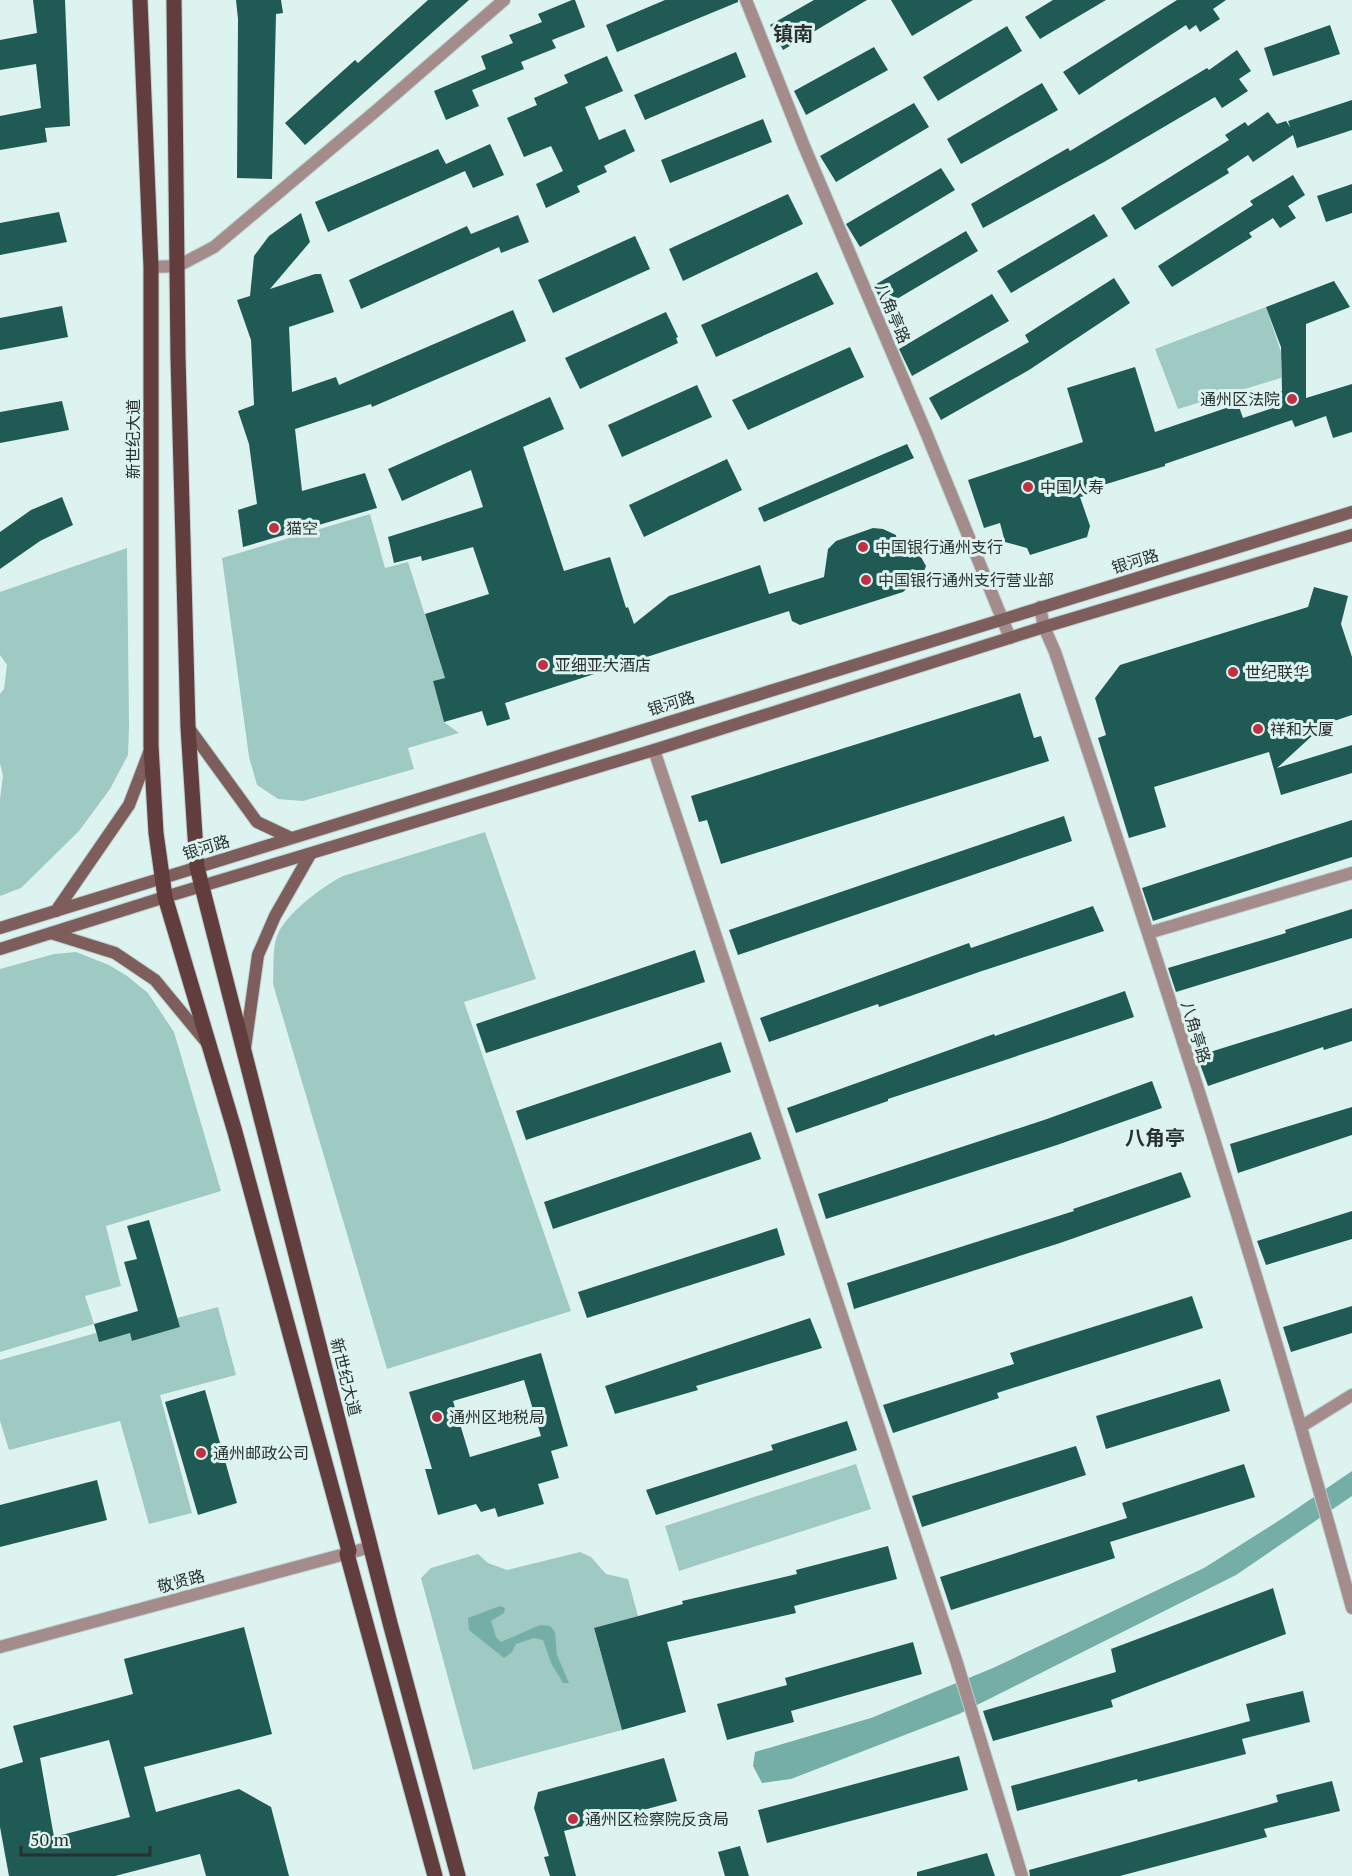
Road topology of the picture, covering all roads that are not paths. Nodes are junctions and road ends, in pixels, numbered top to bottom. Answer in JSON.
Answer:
{"nodes":[{"id":1,"x":140,"y":0,"type":"edge"},
{"id":2,"x":174,"y":0,"type":"edge"},
{"id":3,"x":504,"y":0,"type":"edge"},
{"id":4,"x":746,"y":0,"type":"edge"},
{"id":5,"x":178,"y":266,"type":"junction"},
{"id":6,"x":151,"y":267,"type":"junction"},
{"id":7,"x":1352,"y":512,"type":"edge"},
{"id":8,"x":1352,"y":535,"type":"edge"},
{"id":9,"x":1040,"y":607,"type":"junction"},
{"id":10,"x":1003,"y":618,"type":"junction"},
{"id":11,"x":1044,"y":627,"type":"junction"},
{"id":12,"x":1010,"y":638,"type":"junction"},
{"id":13,"x":188,"y":727,"type":"junction"},
{"id":14,"x":151,"y":746,"type":"junction"},
{"id":15,"x":654,"y":750,"type":"junction"},
{"id":16,"x":291,"y":838,"type":"junction"},
{"id":17,"x":311,"y":853,"type":"junction"},
{"id":18,"x":197,"y":867,"type":"junction"},
{"id":19,"x":1352,"y":873,"type":"edge"},
{"id":20,"x":163,"y":877,"type":"junction"},
{"id":21,"x":201,"y":886,"type":"junction"},
{"id":22,"x":165,"y":897,"type":"junction"},
{"id":23,"x":56,"y":911,"type":"junction"},
{"id":24,"x":0,"y":928,"type":"edge"},
{"id":25,"x":51,"y":933,"type":"junction"},
{"id":26,"x":1148,"y":933,"type":"junction"},
{"id":27,"x":0,"y":949,"type":"edge"},
{"id":28,"x":209,"y":1047,"type":"junction"},
{"id":29,"x":244,"y":1055,"type":"junction"},
{"id":30,"x":1352,"y":1395,"type":"edge"},
{"id":31,"x":1302,"y":1425,"type":"junction"},
{"id":32,"x":371,"y":1547,"type":"junction"},
{"id":33,"x":347,"y":1554,"type":"junction"},
{"id":34,"x":1352,"y":1608,"type":"edge"},
{"id":35,"x":0,"y":1647,"type":"edge"},
{"id":36,"x":435,"y":1876,"type":"edge"},
{"id":37,"x":458,"y":1876,"type":"edge"},
{"id":38,"x":1022,"y":1876,"type":"edge"}],
"edges":[{"from":1,"to":6,"type":"main road","name":"新世纪大道"},
{"from":2,"to":5,"type":"main road"},
{"from":3,"to":5,"type":"street"},
{"from":4,"to":10,"type":"street","name":"八角亭路"},
{"from":5,"to":6,"type":"street"},
{"from":5,"to":13,"type":"main road"},
{"from":6,"to":14,"type":"main road","name":"新世纪大道"},
{"from":7,"to":9,"type":"main road","name":"银河路"},
{"from":8,"to":11,"type":"main road"},
{"from":9,"to":10,"type":"main road","name":"银河路"},
{"from":9,"to":11,"type":"street","name":"八角亭路"},
{"from":10,"to":12,"type":"street","name":"八角亭路"},
{"from":10,"to":16,"type":"main road","name":"银河路"},
{"from":11,"to":12,"type":"main road"},
{"from":11,"to":26,"type":"street","name":"八角亭路"},
{"from":12,"to":15,"type":"main road"},
{"from":13,"to":16,"type":"main road"},
{"from":13,"to":18,"type":"main road"},
{"from":14,"to":20,"type":"main road","name":"新世纪大道"},
{"from":14,"to":23,"type":"main road"},
{"from":15,"to":17,"type":"main road"},
{"from":15,"to":38,"type":"street"},
{"from":16,"to":18,"type":"main road","name":"银河路"},
{"from":17,"to":21,"type":"main road"},
{"from":17,"to":29,"type":"main road"},
{"from":18,"to":20,"type":"main road","name":"银河路"},
{"from":18,"to":21,"type":"main road","name":"新世纪大道"},
{"from":19,"to":26,"type":"street"},
{"from":20,"to":22,"type":"main road","name":"新世纪大道"},
{"from":20,"to":23,"type":"main road","name":"银河路"},
{"from":21,"to":22,"type":"main road"},
{"from":21,"to":29,"type":"main road","name":"新世纪大道"},
{"from":22,"to":25,"type":"main road"},
{"from":22,"to":28,"type":"main road"},
{"from":23,"to":24,"type":"main road","name":"银河路"},
{"from":25,"to":27,"type":"main road"},
{"from":25,"to":28,"type":"main road"},
{"from":26,"to":31,"type":"street","name":"八角亭路"},
{"from":28,"to":33,"type":"main road"},
{"from":29,"to":32,"type":"main road","name":"新世纪大道"},
{"from":30,"to":31,"type":"street"},
{"from":31,"to":34,"type":"street","name":"八角亭路"},
{"from":32,"to":33,"type":"street","name":"敬贤路"},
{"from":32,"to":37,"type":"main road","name":"新世纪大道"},
{"from":33,"to":35,"type":"street","name":"敬贤路"},
{"from":33,"to":36,"type":"main road"}]}
